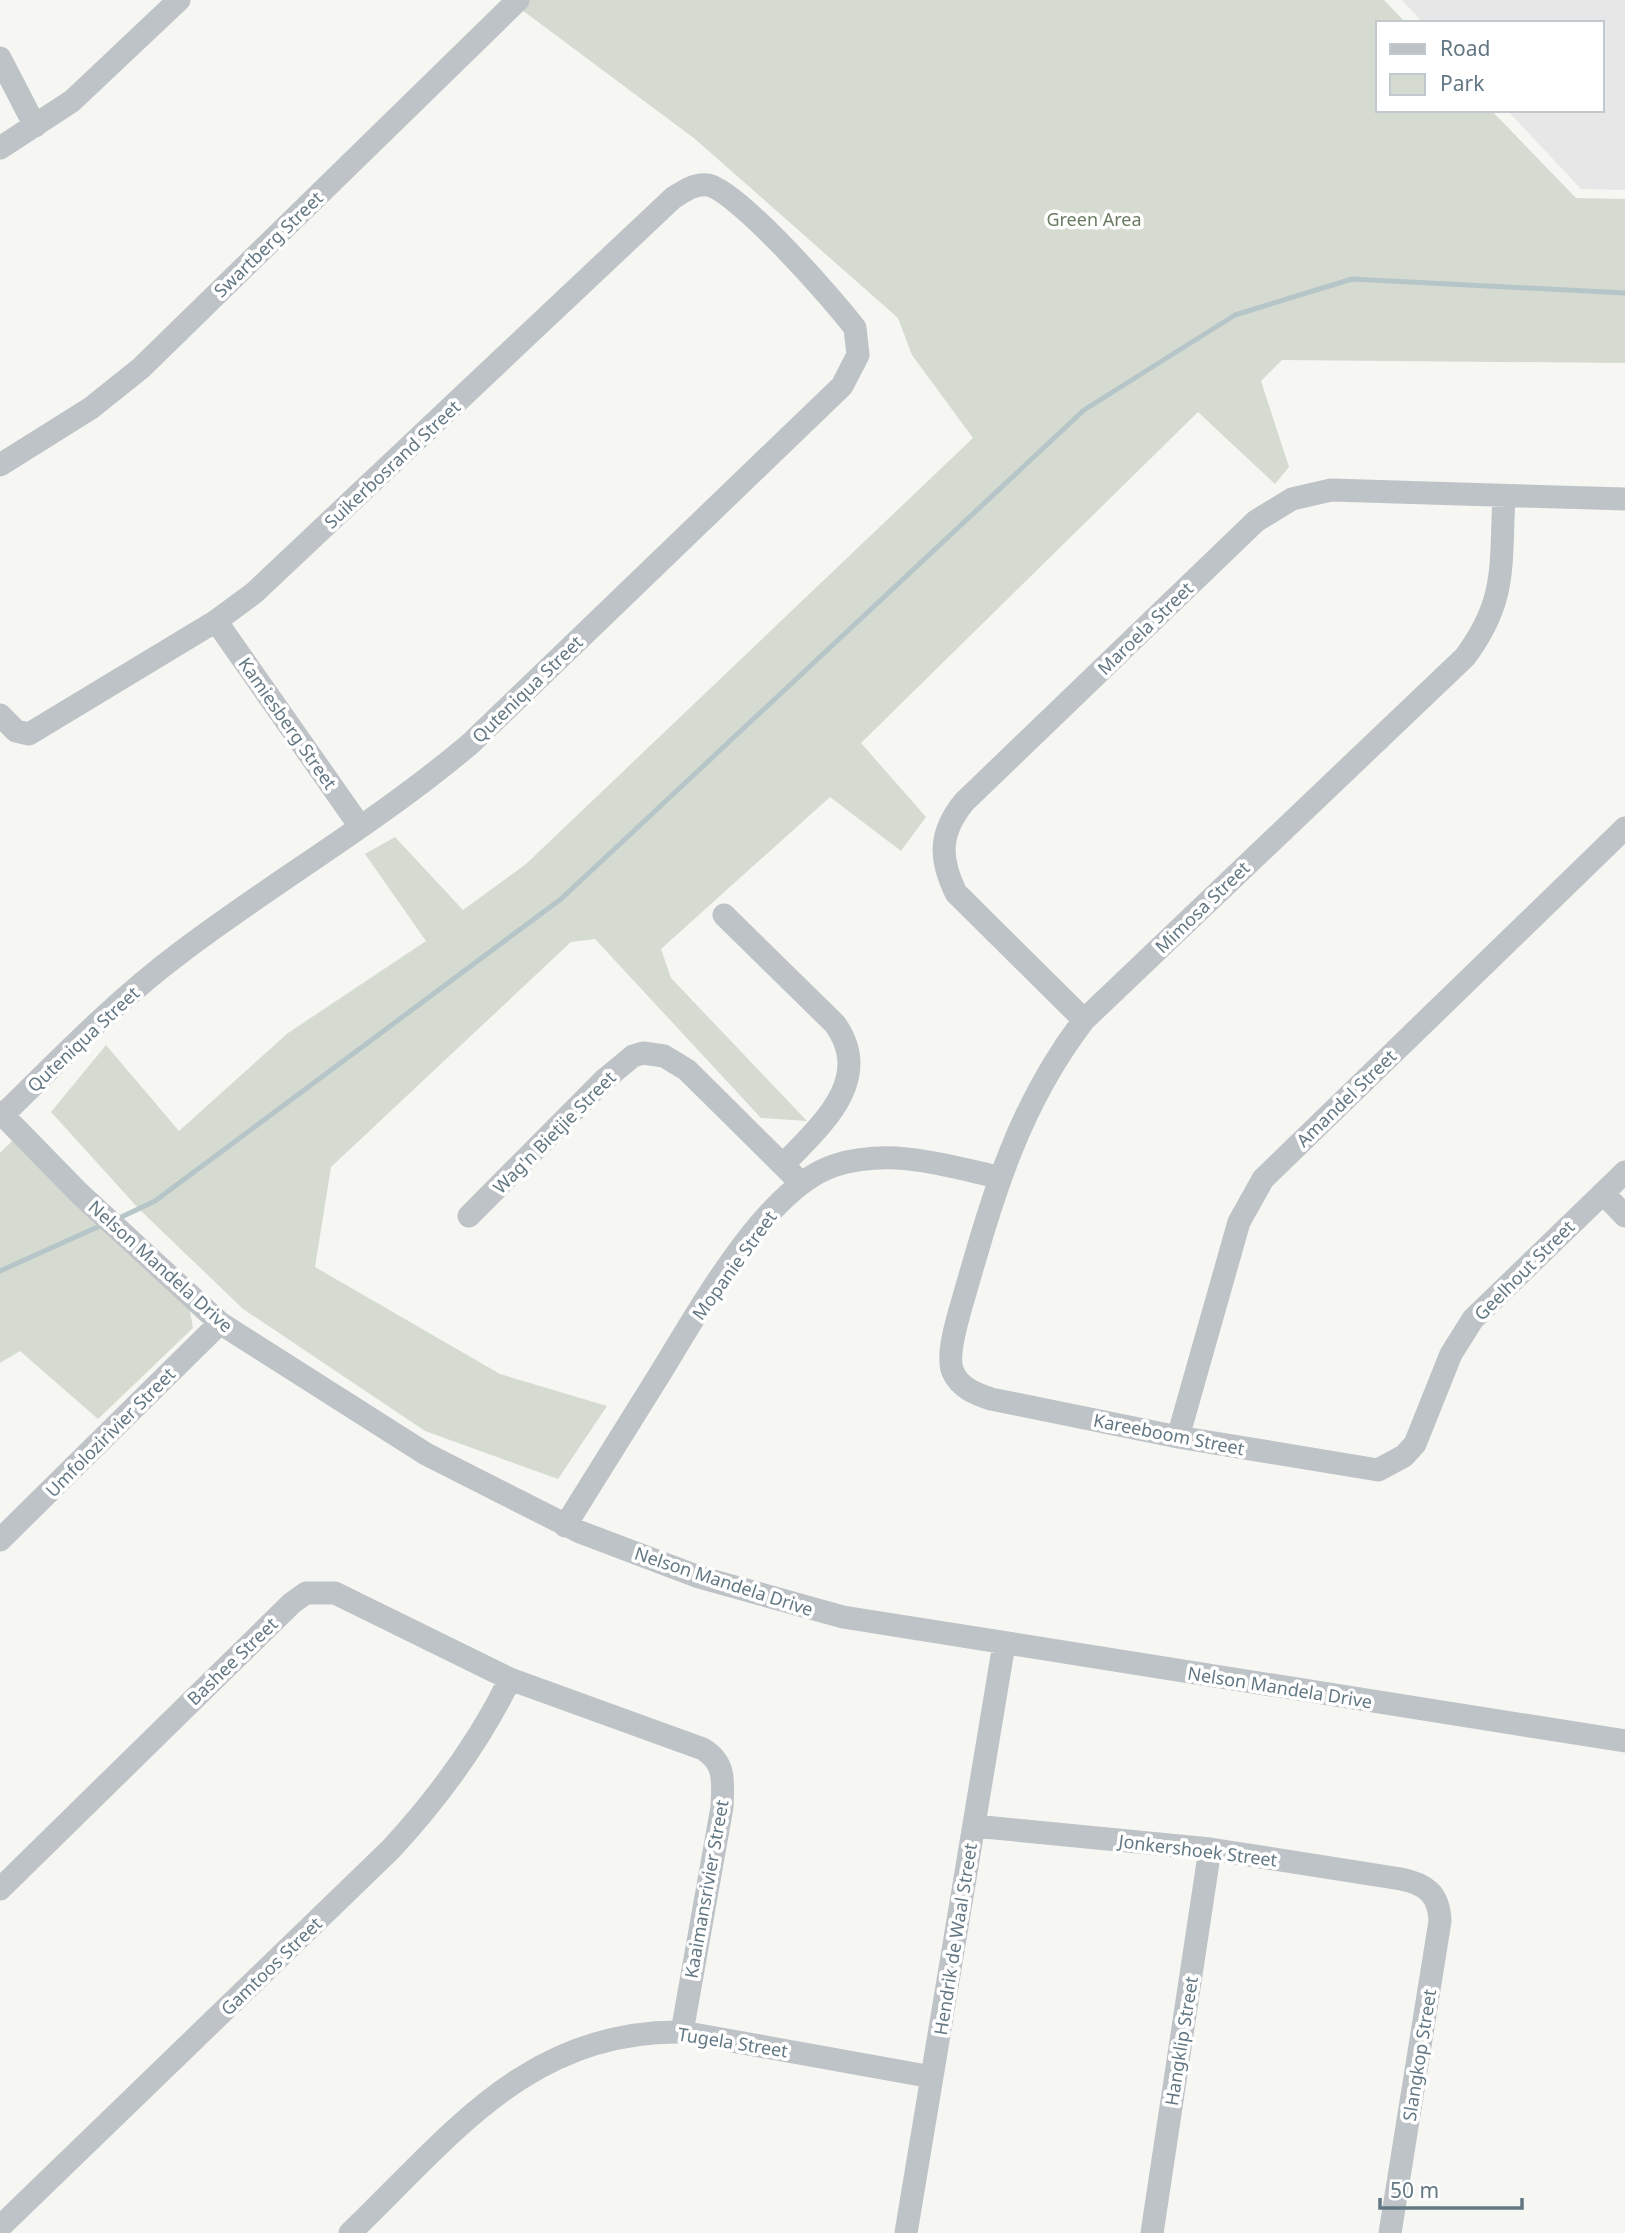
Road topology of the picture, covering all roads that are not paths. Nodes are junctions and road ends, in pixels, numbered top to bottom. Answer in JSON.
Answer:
{"nodes":[{"id":1,"x":179,"y":0,"type":"edge"},
{"id":2,"x":518,"y":0,"type":"edge"},
{"id":3,"x":0,"y":58,"type":"edge"},
{"id":4,"x":35,"y":126,"type":"junction"},
{"id":5,"x":0,"y":148,"type":"edge"},
{"id":6,"x":734,"y":198,"type":"joint"},
{"id":7,"x":0,"y":465,"type":"edge"},
{"id":8,"x":1504,"y":497,"type":"junction"},
{"id":9,"x":1625,"y":499,"type":"edge"},
{"id":10,"x":216,"y":621,"type":"junction"},
{"id":11,"x":0,"y":715,"type":"edge"},
{"id":12,"x":359,"y":825,"type":"junction"},
{"id":13,"x":1625,"y":828,"type":"edge"},
{"id":14,"x":724,"y":915,"type":"dead end"},
{"id":15,"x":1084,"y":1020,"type":"junction"},
{"id":16,"x":1,"y":1114,"type":"edge"},
{"id":17,"x":784,"y":1164,"type":"junction"},
{"id":18,"x":1625,"y":1172,"type":"edge"},
{"id":19,"x":998,"y":1177,"type":"junction"},
{"id":20,"x":801,"y":1183,"type":"junction"},
{"id":21,"x":1603,"y":1194,"type":"junction"},
{"id":22,"x":470,"y":1216,"type":"dead end"},
{"id":23,"x":1625,"y":1216,"type":"edge"},
{"id":24,"x":220,"y":1323,"type":"junction"},
{"id":25,"x":950,"y":1360,"type":"joint"},
{"id":26,"x":1178,"y":1437,"type":"junction"},
{"id":27,"x":1404,"y":1456,"type":"joint"},
{"id":28,"x":565,"y":1526,"type":"junction"},
{"id":29,"x":0,"y":1540,"type":"edge"},
{"id":30,"x":1004,"y":1644,"type":"junction"},
{"id":31,"x":510,"y":1679,"type":"junction"},
{"id":32,"x":1625,"y":1741,"type":"edge"},
{"id":33,"x":974,"y":1826,"type":"junction"},
{"id":34,"x":1210,"y":1849,"type":"junction"},
{"id":35,"x":1421,"y":1883,"type":"joint"},
{"id":36,"x":0,"y":1888,"type":"edge"},
{"id":37,"x":682,"y":2032,"type":"junction"},
{"id":38,"x":932,"y":2077,"type":"junction"},
{"id":39,"x":0,"y":2227,"type":"edge"},
{"id":40,"x":350,"y":2233,"type":"edge"},
{"id":41,"x":906,"y":2233,"type":"edge"},
{"id":42,"x":1152,"y":2233,"type":"edge"},
{"id":43,"x":1390,"y":2233,"type":"edge"}],
"edges":[{"from":1,"to":4,"type":"street"},
{"from":2,"to":7,"type":"street","name":"Swartberg Street"},
{"from":3,"to":4,"type":"street"},
{"from":4,"to":5,"type":"street"},
{"from":6,"to":10,"type":"street","name":"Suikerbosrand Street"},
{"from":6,"to":12,"type":"street","name":"Quteniqua Street"},
{"from":8,"to":9,"type":"street","name":"Maroela Street"},
{"from":8,"to":15,"type":"street","name":"Mimosa Street"},
{"from":8,"to":15,"type":"street","name":"Maroela Street"},
{"from":10,"to":11,"type":"street","name":"Suikerbosrand Street"},
{"from":10,"to":12,"type":"street","name":"Kamiesberg Street"},
{"from":12,"to":16,"type":"street","name":"Quteniqua Street"},
{"from":13,"to":26,"type":"street","name":"Amandel Street"},
{"from":14,"to":17,"type":"street"},
{"from":15,"to":19,"type":"street","name":"Mimosa Street"},
{"from":16,"to":24,"type":"street","name":"Nelson Mandela Drive"},
{"from":17,"to":20,"type":"street","name":"Wag'n Bietjie Street"},
{"from":17,"to":22,"type":"street","name":"Wag'n Bietjie Street"},
{"from":18,"to":21,"type":"street","name":"Geelhout Street"},
{"from":19,"to":20,"type":"street","name":"Mopanie Street"},
{"from":19,"to":25,"type":"street","name":"Mimosa Street"},
{"from":20,"to":28,"type":"street","name":"Mopanie Street"},
{"from":21,"to":23,"type":"street"},
{"from":21,"to":27,"type":"street","name":"Geelhout Street"},
{"from":24,"to":28,"type":"street","name":"Nelson Mandela Drive"},
{"from":24,"to":29,"type":"street","name":"Umfolozirivier Street"},
{"from":25,"to":26,"type":"street","name":"Kareeboom Street"},
{"from":26,"to":27,"type":"street","name":"Kareeboom Street"},
{"from":28,"to":30,"type":"street","name":"Nelson Mandela Drive"},
{"from":30,"to":32,"type":"street","name":"Nelson Mandela Drive"},
{"from":30,"to":33,"type":"street","name":"Hendrik de Waal Street"},
{"from":31,"to":36,"type":"street","name":"Bashee Street"},
{"from":31,"to":37,"type":"street","name":"Kaaimansrivier Street"},
{"from":31,"to":39,"type":"street","name":"Gamtoos Street"},
{"from":33,"to":34,"type":"street","name":"Jonkershoek Street"},
{"from":33,"to":38,"type":"street","name":"Hendrik de Waal Street"},
{"from":34,"to":35,"type":"street","name":"Jonkershoek Street"},
{"from":34,"to":42,"type":"street","name":"Hangklip Street"},
{"from":35,"to":43,"type":"street","name":"Slangkop Street"},
{"from":37,"to":38,"type":"street","name":"Tugela Street"},
{"from":37,"to":40,"type":"street","name":"Tugela Street"},
{"from":38,"to":41,"type":"street","name":"Hendrik de Waal Street"}]}
